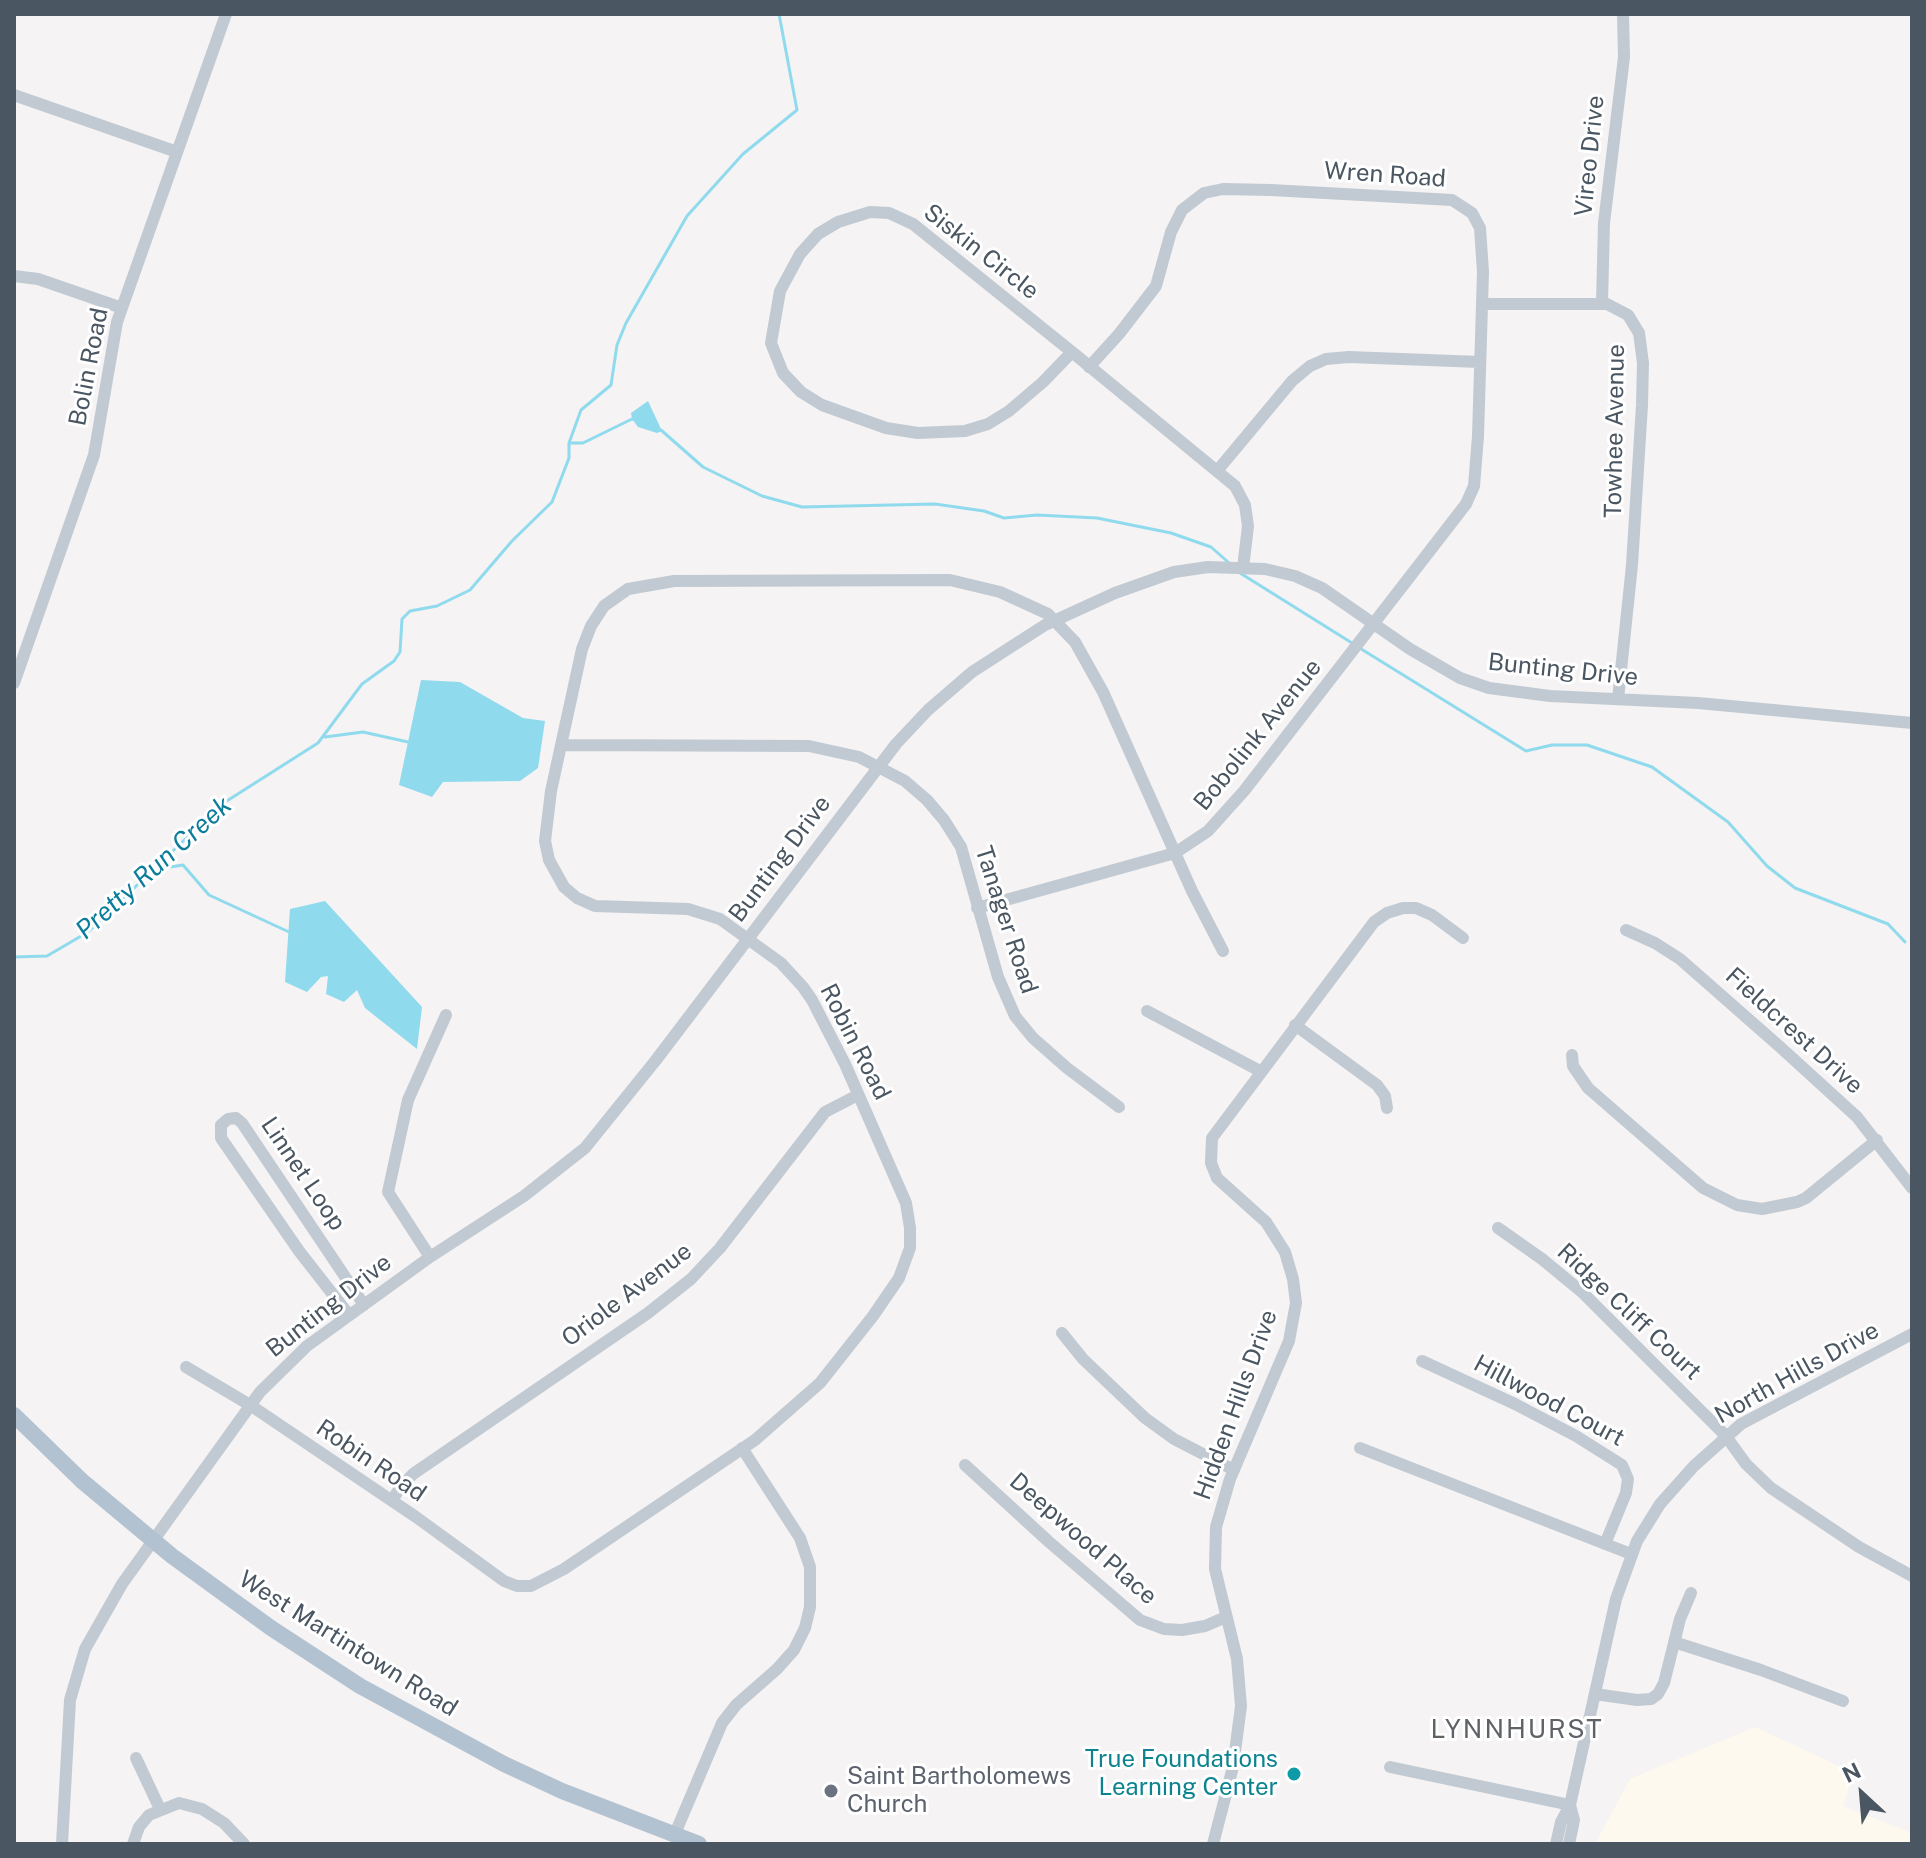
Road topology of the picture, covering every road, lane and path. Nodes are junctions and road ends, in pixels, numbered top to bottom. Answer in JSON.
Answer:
{"nodes":[{"id":1,"x":226,"y":14,"type":"edge"},
{"id":2,"x":1623,"y":14,"type":"edge"},
{"id":3,"x":14,"y":95,"type":"edge"},
{"id":4,"x":177,"y":152,"type":"junction"},
{"id":5,"x":14,"y":276,"type":"edge"},
{"id":6,"x":1602,"y":303,"type":"junction"},
{"id":7,"x":1482,"y":304,"type":"junction"},
{"id":8,"x":122,"y":308,"type":"junction"},
{"id":9,"x":1072,"y":352,"type":"junction"},
{"id":10,"x":1480,"y":362,"type":"junction"},
{"id":11,"x":1089,"y":367,"type":"junction"},
{"id":12,"x":1217,"y":471,"type":"junction"},
{"id":13,"x":1243,"y":568,"type":"junction"},
{"id":14,"x":1056,"y":619,"type":"junction"},
{"id":15,"x":1374,"y":624,"type":"junction"},
{"id":16,"x":14,"y":683,"type":"edge"},
{"id":17,"x":1618,"y":699,"type":"junction"},
{"id":18,"x":1912,"y":723,"type":"edge"},
{"id":19,"x":562,"y":745,"type":"junction"},
{"id":20,"x":878,"y":767,"type":"junction"},
{"id":21,"x":1175,"y":853,"type":"junction"},
{"id":22,"x":977,"y":908,"type":"junction"},
{"id":23,"x":1626,"y":930,"type":"dead end"},
{"id":24,"x":748,"y":938,"type":"junction"},
{"id":25,"x":1463,"y":938,"type":"dead end"},
{"id":26,"x":1223,"y":951,"type":"dead end"},
{"id":27,"x":1147,"y":1011,"type":"dead end"},
{"id":28,"x":446,"y":1015,"type":"dead end"},
{"id":29,"x":1295,"y":1025,"type":"junction"},
{"id":30,"x":1572,"y":1055,"type":"dead end"},
{"id":31,"x":1260,"y":1071,"type":"junction"},
{"id":32,"x":858,"y":1095,"type":"junction"},
{"id":33,"x":1119,"y":1107,"type":"dead end"},
{"id":34,"x":1387,"y":1108,"type":"dead end"},
{"id":35,"x":1877,"y":1140,"type":"junction"},
{"id":36,"x":1912,"y":1188,"type":"edge"},
{"id":37,"x":1498,"y":1228,"type":"dead end"},
{"id":38,"x":320,"y":1237,"type":"junction"},
{"id":39,"x":299,"y":1251,"type":"junction"},
{"id":40,"x":430,"y":1257,"type":"junction"},
{"id":41,"x":364,"y":1305,"type":"junction"},
{"id":42,"x":349,"y":1315,"type":"junction"},
{"id":43,"x":1062,"y":1333,"type":"dead end"},
{"id":44,"x":1912,"y":1334,"type":"edge"},
{"id":45,"x":1422,"y":1361,"type":"dead end"},
{"id":46,"x":186,"y":1367,"type":"dead end"},
{"id":47,"x":250,"y":1405,"type":"junction"},
{"id":48,"x":14,"y":1415,"type":"edge"},
{"id":49,"x":1725,"y":1435,"type":"junction"},
{"id":50,"x":742,"y":1448,"type":"junction"},
{"id":51,"x":1360,"y":1448,"type":"dead end"},
{"id":52,"x":965,"y":1465,"type":"dead end"},
{"id":53,"x":1234,"y":1470,"type":"junction"},
{"id":54,"x":392,"y":1501,"type":"junction"},
{"id":55,"x":154,"y":1541,"type":"junction"},
{"id":56,"x":1605,"y":1544,"type":"junction"},
{"id":57,"x":1631,"y":1554,"type":"junction"},
{"id":58,"x":1912,"y":1576,"type":"edge"},
{"id":59,"x":1691,"y":1593,"type":"dead end"},
{"id":60,"x":1226,"y":1617,"type":"junction"},
{"id":61,"x":1674,"y":1642,"type":"junction"},
{"id":62,"x":1595,"y":1694,"type":"junction"},
{"id":63,"x":1843,"y":1701,"type":"dead end"},
{"id":64,"x":136,"y":1758,"type":"dead end"},
{"id":65,"x":1390,"y":1767,"type":"dead end"},
{"id":66,"x":1570,"y":1805,"type":"junction"},
{"id":67,"x":160,"y":1809,"type":"junction"},
{"id":68,"x":674,"y":1836,"type":"junction"},
{"id":69,"x":62,"y":1844,"type":"edge"},
{"id":70,"x":133,"y":1844,"type":"edge"},
{"id":71,"x":244,"y":1844,"type":"edge"},
{"id":72,"x":699,"y":1844,"type":"edge"},
{"id":73,"x":1213,"y":1844,"type":"edge"},
{"id":74,"x":1556,"y":1844,"type":"edge"},
{"id":75,"x":1569,"y":1844,"type":"edge"}],
"edges":[{"from":1,"to":4,"type":"street","name":"Bolin Road"},
{"from":2,"to":6,"type":"street","name":"Vireo Drive"},
{"from":3,"to":4,"type":"street"},
{"from":4,"to":8,"type":"street","name":"Bolin Road"},
{"from":5,"to":8,"type":"street"},
{"from":6,"to":7,"type":"street"},
{"from":6,"to":17,"type":"street","name":"Towhee Avenue"},
{"from":7,"to":10,"type":"street","name":"Wren Road"},
{"from":7,"to":11,"type":"street","name":"Wren Road"},
{"from":8,"to":16,"type":"street","name":"Bolin Road"},
{"from":9,"to":9,"type":"street","name":"Siskin Circle"},
{"from":9,"to":11,"type":"street","name":"Siskin Circle"},
{"from":10,"to":12,"type":"street"},
{"from":10,"to":15,"type":"street","name":"Wren Road"},
{"from":11,"to":12,"type":"street","name":"Siskin Circle"},
{"from":12,"to":13,"type":"street","name":"Siskin Circle"},
{"from":13,"to":14,"type":"street","name":"Bunting Drive"},
{"from":13,"to":15,"type":"street","name":"Bunting Drive"},
{"from":14,"to":19,"type":"street","name":"Robin Road"},
{"from":14,"to":20,"type":"street","name":"Bunting Drive"},
{"from":14,"to":21,"type":"street","name":"Robin Road"},
{"from":15,"to":17,"type":"street","name":"Bunting Drive"},
{"from":15,"to":21,"type":"street","name":"Bobolink Avenue"},
{"from":17,"to":18,"type":"street","name":"Bunting Drive"},
{"from":19,"to":20,"type":"street","name":"Tanager Road"},
{"from":19,"to":24,"type":"street","name":"Robin Road"},
{"from":20,"to":22,"type":"street","name":"Tanager Road"},
{"from":20,"to":24,"type":"street","name":"Bunting Drive"},
{"from":21,"to":22,"type":"street","name":"Bobolink Avenue"},
{"from":21,"to":26,"type":"street","name":"Robin Road"},
{"from":22,"to":33,"type":"street","name":"Tanager Road"},
{"from":23,"to":35,"type":"street","name":"Fieldcrest Drive"},
{"from":24,"to":32,"type":"street","name":"Robin Road"},
{"from":24,"to":40,"type":"street","name":"Bunting Drive"},
{"from":25,"to":29,"type":"street","name":"Hidden Hills Drive"},
{"from":27,"to":31,"type":"street"},
{"from":28,"to":40,"type":"street"},
{"from":29,"to":31,"type":"street","name":"Hidden Hills Drive"},
{"from":29,"to":34,"type":"street"},
{"from":30,"to":35,"type":"street"},
{"from":31,"to":53,"type":"street","name":"Hidden Hills Drive"},
{"from":32,"to":50,"type":"street","name":"Robin Road"},
{"from":32,"to":54,"type":"street","name":"Oriole Avenue"},
{"from":35,"to":36,"type":"street","name":"Fieldcrest Drive"},
{"from":37,"to":49,"type":"street","name":"Ridge Cliff Court"},
{"from":38,"to":39,"type":"street"},
{"from":38,"to":39,"type":"street","name":"Linnet Loop"},
{"from":38,"to":41,"type":"street","name":"Linnet Loop"},
{"from":39,"to":42,"type":"street","name":"Linnet Loop"},
{"from":40,"to":41,"type":"street","name":"Bunting Drive"},
{"from":41,"to":42,"type":"street","name":"Bunting Drive"},
{"from":42,"to":47,"type":"street","name":"Bunting Drive"},
{"from":43,"to":53,"type":"street"},
{"from":44,"to":49,"type":"street","name":"North Hills Drive"},
{"from":45,"to":56,"type":"street","name":"Hillwood Court"},
{"from":46,"to":47,"type":"street","name":"Robin Road"},
{"from":47,"to":54,"type":"street","name":"Robin Road"},
{"from":47,"to":55,"type":"street","name":"Bunting Drive"},
{"from":48,"to":55,"type":"main road","name":"West Martintown Road"},
{"from":49,"to":57,"type":"street","name":"North Hills Drive"},
{"from":49,"to":58,"type":"street","name":"Ridge Cliff Court"},
{"from":50,"to":54,"type":"street","name":"Robin Road"},
{"from":50,"to":68,"type":"street"},
{"from":51,"to":56,"type":"street"},
{"from":52,"to":60,"type":"street","name":"Deepwood Place"},
{"from":53,"to":60,"type":"street","name":"Hidden Hills Drive"},
{"from":55,"to":68,"type":"main road","name":"West Martintown Road"},
{"from":55,"to":69,"type":"street","name":"Bunting Drive"},
{"from":56,"to":57,"type":"street"},
{"from":57,"to":62,"type":"street","name":"North Hills Drive"},
{"from":59,"to":61,"type":"street"},
{"from":60,"to":73,"type":"street","name":"Hidden Hills Drive"},
{"from":61,"to":62,"type":"street"},
{"from":61,"to":63,"type":"street"},
{"from":62,"to":66,"type":"street","name":"North Hills Drive"},
{"from":64,"to":67,"type":"street"},
{"from":65,"to":66,"type":"street"},
{"from":66,"to":74,"type":"street","name":"North Hills Drive"},
{"from":66,"to":75,"type":"street","name":"North Hills Drive"},
{"from":67,"to":70,"type":"street"},
{"from":67,"to":71,"type":"street"},
{"from":68,"to":72,"type":"main road","name":"West Martintown Road"}]}
